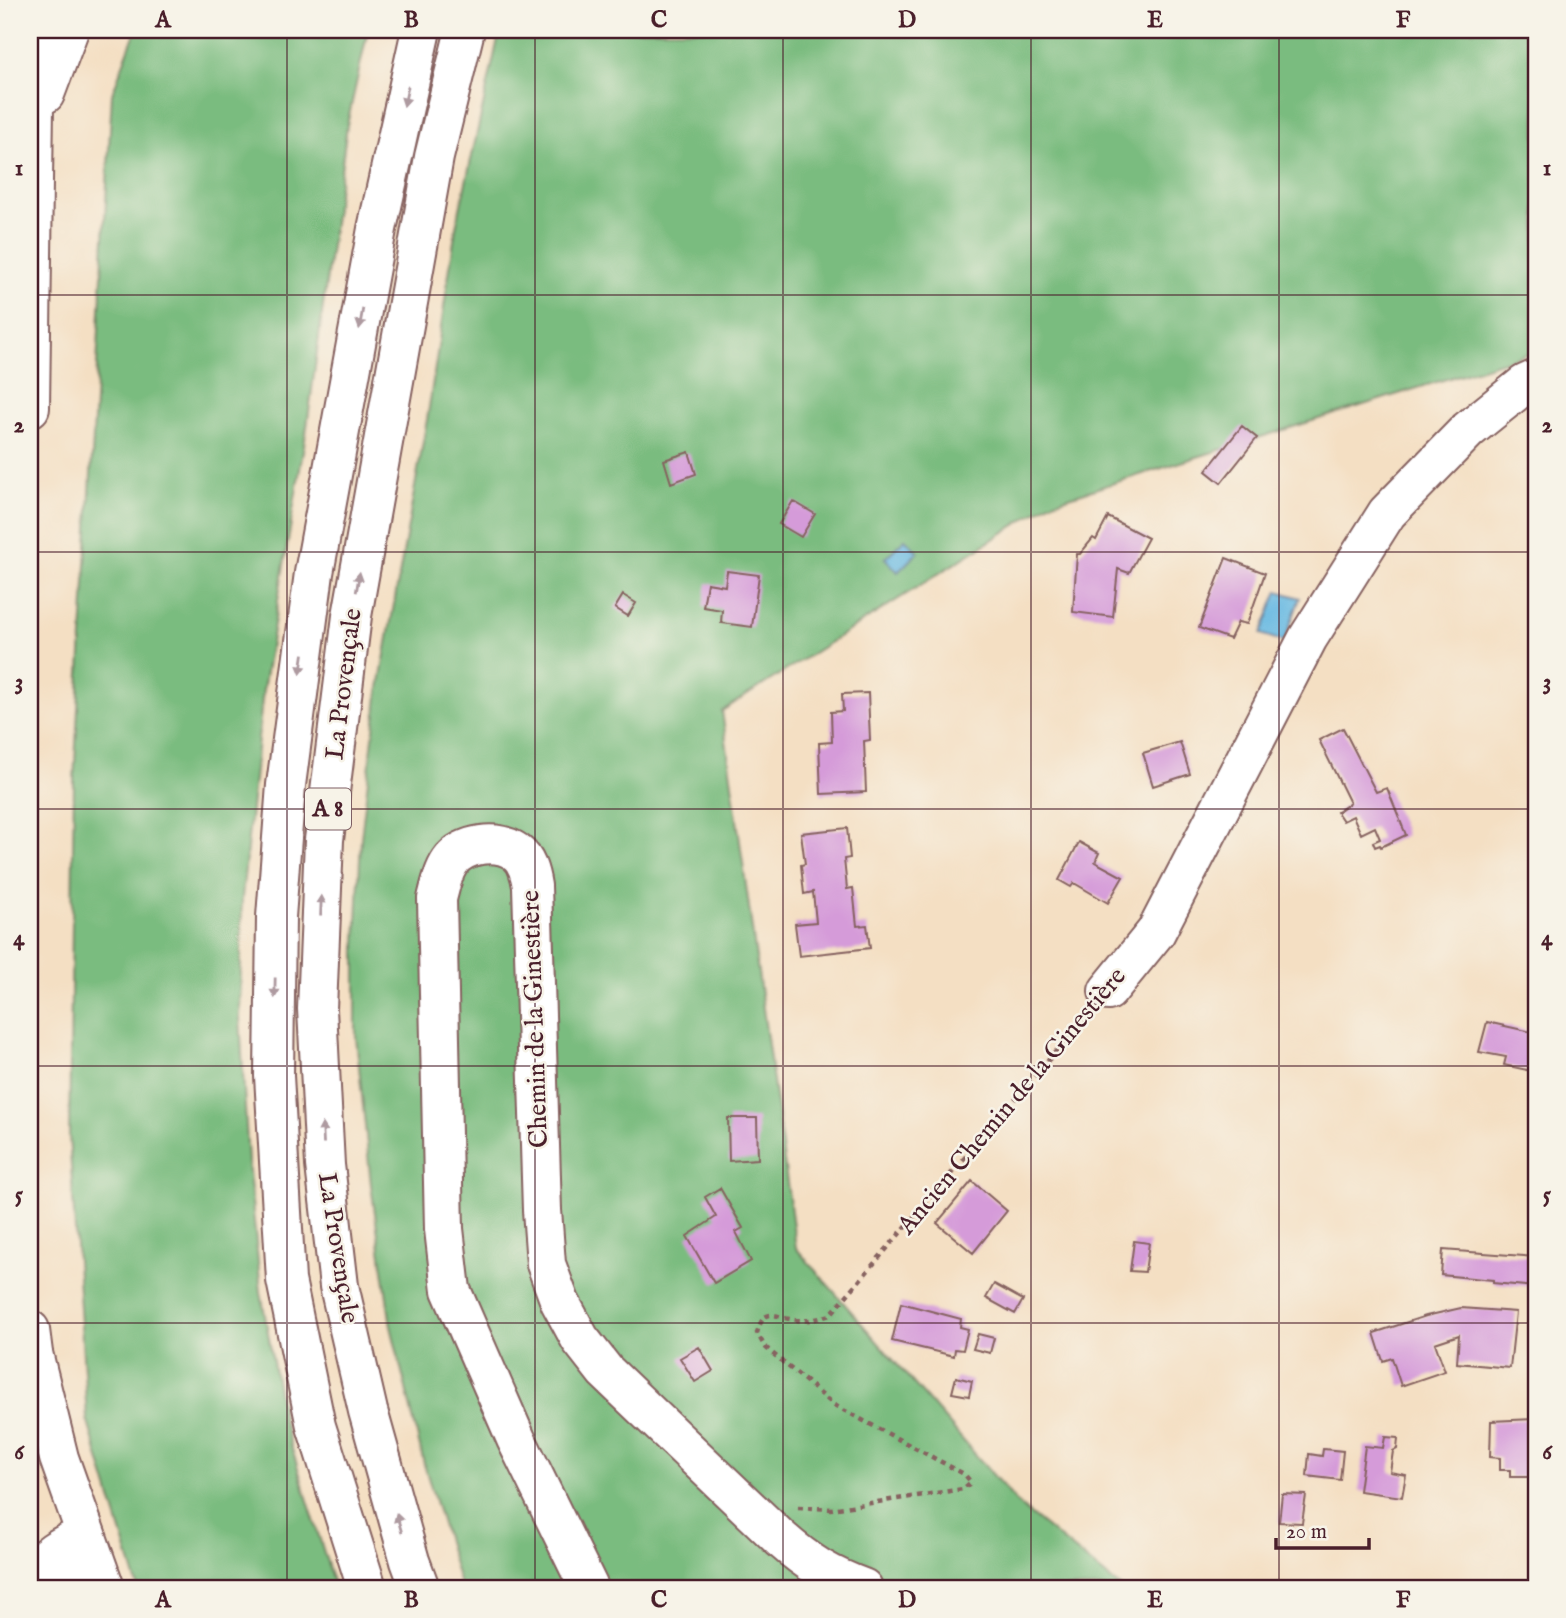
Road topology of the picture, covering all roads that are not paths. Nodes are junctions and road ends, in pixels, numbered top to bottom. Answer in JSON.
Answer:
{"nodes":[{"id":1,"x":35,"y":30,"type":"edge"},
{"id":2,"x":69,"y":30,"type":"edge"},
{"id":3,"x":421,"y":30,"type":"edge"},
{"id":4,"x":465,"y":30,"type":"edge"},
{"id":5,"x":34,"y":133,"type":"junction"},
{"id":6,"x":1536,"y":379,"type":"edge"},
{"id":7,"x":30,"y":408,"type":"edge"},
{"id":8,"x":1108,"y":991,"type":"road end"},
{"id":9,"x":30,"y":1330,"type":"edge"},
{"id":10,"x":84,"y":1535,"type":"junction"},
{"id":11,"x":30,"y":1576,"type":"edge"},
{"id":12,"x":101,"y":1580,"type":"edge"},
{"id":13,"x":44,"y":1588,"type":"edge"},
{"id":14,"x":367,"y":1588,"type":"edge"},
{"id":15,"x":420,"y":1588,"type":"edge"},
{"id":16,"x":589,"y":1588,"type":"edge"},
{"id":17,"x":863,"y":1588,"type":"edge"}],
"edges":[{"from":1,"to":5,"type":"main road"},
{"from":2,"to":5,"type":"main road"},
{"from":3,"to":14,"type":"main road","name":"La Provençale","number":"A 8","one_way":true},
{"from":15,"to":4,"type":"main road","name":"La Provençale","number":"A 8","one_way":true},
{"from":5,"to":7,"type":"main road"},
{"from":6,"to":8,"type":"main road","name":"Ancien Chemin de la Ginestière"},
{"from":9,"to":10,"type":"main road"},
{"from":10,"to":11,"type":"main road"},
{"from":10,"to":12,"type":"main road"},
{"from":12,"to":13,"type":"main road"},
{"from":16,"to":17,"type":"main road","name":"Chemin de la Ginestière"}]}
